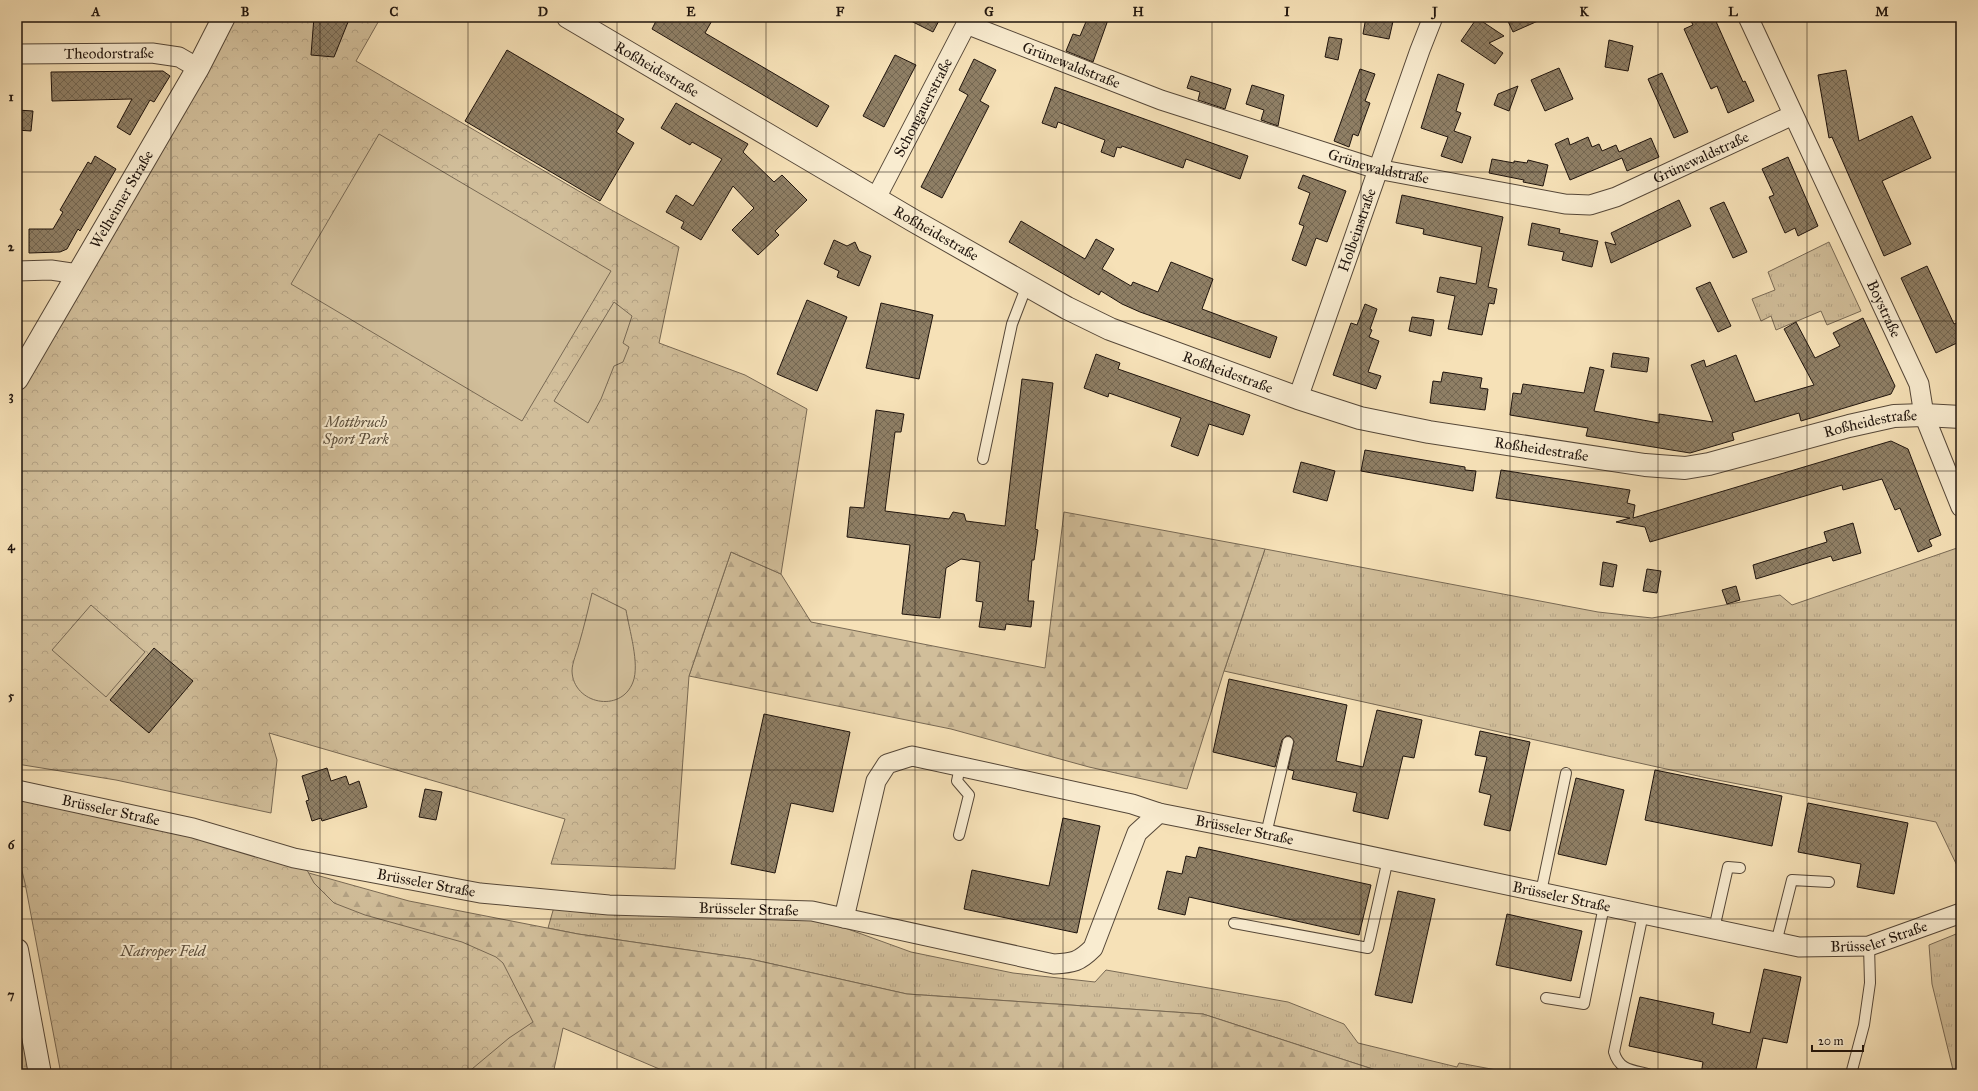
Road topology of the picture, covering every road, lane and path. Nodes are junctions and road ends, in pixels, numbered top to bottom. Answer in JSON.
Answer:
{"nodes":[{"id":1,"x":224,"y":17,"type":"edge"},
{"id":2,"x":568,"y":17,"type":"edge"},
{"id":3,"x":1433,"y":17,"type":"edge"},
{"id":4,"x":1748,"y":17,"type":"edge"},
{"id":5,"x":968,"y":21,"type":"edge"},
{"id":6,"x":17,"y":54,"type":"edge"},
{"id":7,"x":198,"y":68,"type":"junction"},
{"id":8,"x":1793,"y":115,"type":"junction"},
{"id":9,"x":1377,"y":169,"type":"junction"},
{"id":10,"x":876,"y":198,"type":"junction"},
{"id":11,"x":17,"y":271,"type":"edge"},
{"id":12,"x":78,"y":274,"type":"junction"},
{"id":13,"x":1027,"y":285,"type":"junction"},
{"id":14,"x":17,"y":379,"type":"edge"},
{"id":15,"x":1298,"y":398,"type":"junction"},
{"id":16,"x":1924,"y":415,"type":"junction"},
{"id":17,"x":1961,"y":417,"type":"edge"},
{"id":18,"x":983,"y":459,"type":"dead end"},
{"id":19,"x":1961,"y":506,"type":"edge"},
{"id":20,"x":1288,"y":742,"type":"dead end"},
{"id":21,"x":960,"y":767,"type":"junction"},
{"id":22,"x":1566,"y":773,"type":"dead end"},
{"id":23,"x":17,"y":790,"type":"edge"},
{"id":24,"x":1159,"y":813,"type":"junction"},
{"id":25,"x":1266,"y":834,"type":"junction"},
{"id":26,"x":959,"y":835,"type":"dead end"},
{"id":27,"x":1388,"y":859,"type":"junction"},
{"id":28,"x":1740,"y":868,"type":"dead end"},
{"id":29,"x":1829,"y":882,"type":"dead end"},
{"id":30,"x":1541,"y":892,"type":"junction"},
{"id":31,"x":1604,"y":906,"type":"junction"},
{"id":32,"x":1961,"y":913,"type":"edge"},
{"id":33,"x":1643,"y":914,"type":"junction"},
{"id":34,"x":844,"y":918,"type":"junction"},
{"id":35,"x":1234,"y":923,"type":"dead end"},
{"id":36,"x":1714,"y":929,"type":"junction"},
{"id":37,"x":1776,"y":943,"type":"junction"},
{"id":38,"x":1869,"y":946,"type":"junction"},
{"id":39,"x":17,"y":950,"type":"edge"},
{"id":40,"x":1546,"y":998,"type":"dead end"},
{"id":41,"x":40,"y":1074,"type":"edge"},
{"id":42,"x":1648,"y":1074,"type":"edge"},
{"id":43,"x":1851,"y":1074,"type":"edge"}],
"edges":[{"from":1,"to":7,"type":"street","name":"Welheimer Straße"},
{"from":2,"to":10,"type":"street","name":"Roßheidestraße"},
{"from":3,"to":9,"type":"street","name":"Holbeinstraße"},
{"from":4,"to":8,"type":"street","name":"Boystraße"},
{"from":5,"to":9,"type":"street","name":"Grünewaldstraße"},
{"from":5,"to":10,"type":"street","name":"Schongauerstraße"},
{"from":6,"to":7,"type":"street","name":"Theodorstraße"},
{"from":7,"to":12,"type":"street","name":"Welheimer Straße"},
{"from":8,"to":9,"type":"street","name":"Grünewaldstraße"},
{"from":8,"to":16,"type":"street","name":"Boystraße"},
{"from":9,"to":15,"type":"street","name":"Holbeinstraße"},
{"from":10,"to":13,"type":"street","name":"Roßheidestraße"},
{"from":11,"to":12,"type":"street"},
{"from":12,"to":14,"type":"street","name":"Welheimer Straße"},
{"from":13,"to":15,"type":"street","name":"Roßheidestraße"},
{"from":13,"to":18,"type":"lane"},
{"from":15,"to":16,"type":"street","name":"Roßheidestraße"},
{"from":16,"to":17,"type":"street","name":"Roßheidestraße"},
{"from":16,"to":19,"type":"street","name":"Boystraße"},
{"from":20,"to":25,"type":"lane"},
{"from":21,"to":24,"type":"street","name":"Brüsseler Straße"},
{"from":21,"to":26,"type":"lane"},
{"from":21,"to":34,"type":"street","name":"Brüsseler Straße"},
{"from":22,"to":30,"type":"lane"},
{"from":23,"to":34,"type":"street","name":"Brüsseler Straße"},
{"from":24,"to":25,"type":"street","name":"Brüsseler Straße"},
{"from":24,"to":34,"type":"street","name":"Brüsseler Straße"},
{"from":25,"to":27,"type":"street","name":"Brüsseler Straße"},
{"from":27,"to":30,"type":"street","name":"Brüsseler Straße"},
{"from":27,"to":35,"type":"lane"},
{"from":28,"to":36,"type":"lane"},
{"from":29,"to":37,"type":"lane"},
{"from":30,"to":31,"type":"street","name":"Brüsseler Straße"},
{"from":31,"to":33,"type":"street","name":"Brüsseler Straße"},
{"from":31,"to":40,"type":"lane"},
{"from":32,"to":38,"type":"street","name":"Brüsseler Straße"},
{"from":33,"to":36,"type":"street","name":"Brüsseler Straße"},
{"from":33,"to":42,"type":"lane"},
{"from":36,"to":37,"type":"street","name":"Brüsseler Straße"},
{"from":37,"to":38,"type":"street","name":"Brüsseler Straße"},
{"from":38,"to":43,"type":"lane"},
{"from":39,"to":41,"type":"street"}]}
